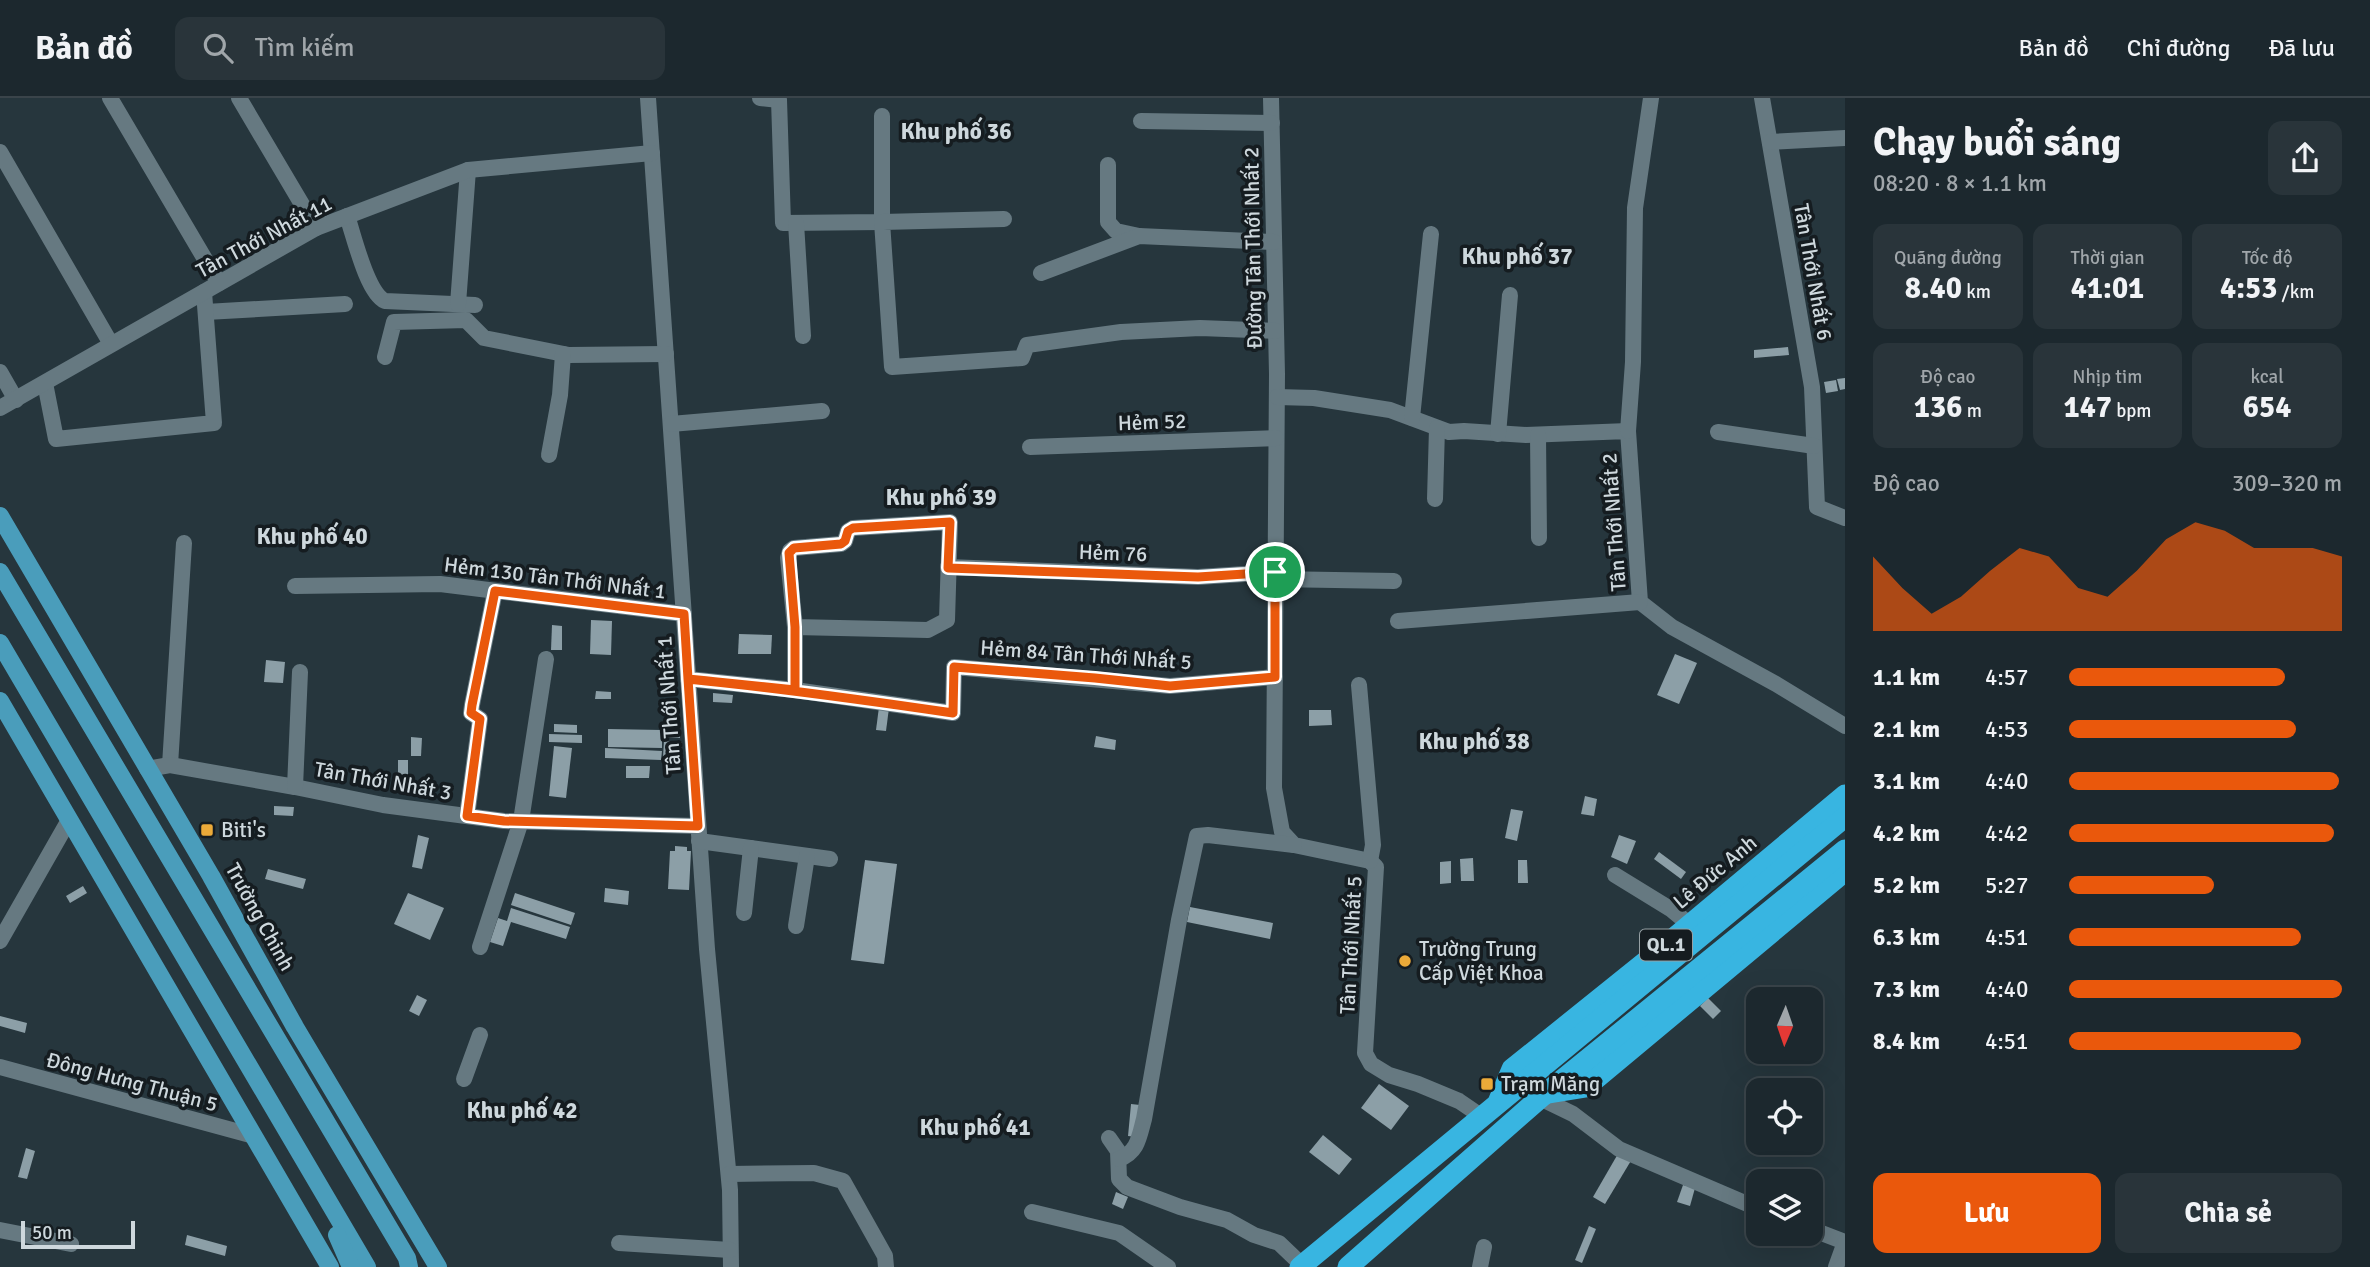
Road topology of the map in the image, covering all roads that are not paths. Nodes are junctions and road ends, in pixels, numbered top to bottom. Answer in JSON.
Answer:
{"nodes":[{"id":1,"x":110,"y":98,"type":"edge"},
{"id":2,"x":239,"y":98,"type":"edge"},
{"id":3,"x":648,"y":98,"type":"edge"},
{"id":4,"x":760,"y":98,"type":"edge"},
{"id":5,"x":1271,"y":98,"type":"edge"},
{"id":6,"x":1651,"y":98,"type":"edge"},
{"id":7,"x":1762,"y":98,"type":"edge"},
{"id":8,"x":882,"y":116,"type":"dead end"},
{"id":9,"x":1142,"y":121,"type":"dead end"},
{"id":10,"x":1272,"y":122,"type":"junction"},
{"id":11,"x":1845,"y":138,"type":"edge"},
{"id":12,"x":1770,"y":142,"type":"junction"},
{"id":13,"x":0,"y":152,"type":"edge"},
{"id":14,"x":652,"y":153,"type":"junction"},
{"id":15,"x":1108,"y":165,"type":"dead end"},
{"id":16,"x":468,"y":170,"type":"junction"},
{"id":17,"x":347,"y":216,"type":"junction"},
{"id":18,"x":1004,"y":219,"type":"dead end"},
{"id":19,"x":882,"y":222,"type":"junction"},
{"id":20,"x":796,"y":223,"type":"junction"},
{"id":21,"x":316,"y":228,"type":"junction"},
{"id":22,"x":1431,"y":234,"type":"dead end"},
{"id":23,"x":1139,"y":236,"type":"junction"},
{"id":24,"x":1274,"y":242,"type":"junction"},
{"id":25,"x":1041,"y":273,"type":"dead end"},
{"id":26,"x":219,"y":283,"type":"junction"},
{"id":27,"x":204,"y":292,"type":"junction"},
{"id":28,"x":1510,"y":295,"type":"dead end"},
{"id":29,"x":345,"y":304,"type":"dead end"},
{"id":30,"x":458,"y":304,"type":"junction"},
{"id":31,"x":475,"y":305,"type":"dead end"},
{"id":32,"x":206,"y":312,"type":"junction"},
{"id":33,"x":1276,"y":331,"type":"junction"},
{"id":34,"x":803,"y":335,"type":"dead end"},
{"id":35,"x":111,"y":344,"type":"junction"},
{"id":36,"x":562,"y":354,"type":"junction"},
{"id":37,"x":666,"y":354,"type":"junction"},
{"id":38,"x":384,"y":357,"type":"dead end"},
{"id":39,"x":0,"y":372,"type":"edge"},
{"id":40,"x":45,"y":383,"type":"junction"},
{"id":41,"x":1277,"y":397,"type":"junction"},
{"id":42,"x":16,"y":400,"type":"junction"},
{"id":43,"x":0,"y":408,"type":"edge"},
{"id":44,"x":822,"y":411,"type":"dead end"},
{"id":45,"x":1412,"y":418,"type":"junction"},
{"id":46,"x":671,"y":424,"type":"junction"},
{"id":47,"x":1437,"y":428,"type":"junction"},
{"id":48,"x":1628,"y":431,"type":"junction"},
{"id":49,"x":1718,"y":432,"type":"dead end"},
{"id":50,"x":1498,"y":434,"type":"junction"},
{"id":51,"x":1538,"y":435,"type":"junction"},
{"id":52,"x":1276,"y":438,"type":"junction"},
{"id":53,"x":1815,"y":446,"type":"junction"},
{"id":54,"x":1030,"y":447,"type":"dead end"},
{"id":55,"x":549,"y":456,"type":"dead end"},
{"id":56,"x":1435,"y":499,"type":"dead end"},
{"id":57,"x":0,"y":516,"type":"edge"},
{"id":58,"x":1845,"y":518,"type":"edge"},
{"id":59,"x":1539,"y":538,"type":"dead end"},
{"id":60,"x":184,"y":543,"type":"dead end"},
{"id":61,"x":948,"y":568,"type":"junction"},
{"id":62,"x":0,"y":572,"type":"edge"},
{"id":63,"x":1275,"y":575,"type":"junction"},
{"id":64,"x":1394,"y":581,"type":"dead end"},
{"id":65,"x":295,"y":586,"type":"dead end"},
{"id":66,"x":495,"y":591,"type":"junction"},
{"id":67,"x":1640,"y":602,"type":"junction"},
{"id":68,"x":684,"y":614,"type":"junction"},
{"id":69,"x":1398,"y":621,"type":"dead end"},
{"id":70,"x":795,"y":627,"type":"junction"},
{"id":71,"x":0,"y":643,"type":"edge"},
{"id":72,"x":546,"y":659,"type":"dead end"},
{"id":73,"x":300,"y":672,"type":"dead end"},
{"id":74,"x":1275,"y":677,"type":"junction"},
{"id":75,"x":688,"y":679,"type":"junction"},
{"id":76,"x":1359,"y":685,"type":"dead end"},
{"id":77,"x":795,"y":690,"type":"junction"},
{"id":78,"x":0,"y":701,"type":"edge"},
{"id":79,"x":1845,"y":726,"type":"edge"},
{"id":80,"x":170,"y":765,"type":"junction"},
{"id":81,"x":147,"y":769,"type":"junction"},
{"id":82,"x":295,"y":787,"type":"junction"},
{"id":83,"x":1845,"y":795,"type":"edge"},
{"id":84,"x":467,"y":816,"type":"junction"},
{"id":85,"x":1845,"y":817,"type":"edge"},
{"id":86,"x":69,"y":820,"type":"junction"},
{"id":87,"x":521,"y":821,"type":"junction"},
{"id":88,"x":699,"y":833,"type":"junction"},
{"id":89,"x":1294,"y":845,"type":"junction"},
{"id":90,"x":751,"y":848,"type":"junction"},
{"id":91,"x":1845,"y":850,"type":"edge"},
{"id":92,"x":807,"y":856,"type":"junction"},
{"id":93,"x":830,"y":859,"type":"dead end"},
{"id":94,"x":1370,"y":861,"type":"junction"},
{"id":95,"x":1845,"y":871,"type":"edge"},
{"id":96,"x":1615,"y":875,"type":"dead end"},
{"id":97,"x":744,"y":913,"type":"dead end"},
{"id":98,"x":1690,"y":925,"type":"junction"},
{"id":99,"x":796,"y":926,"type":"dead end"},
{"id":100,"x":0,"y":941,"type":"edge"},
{"id":101,"x":480,"y":947,"type":"dead end"},
{"id":102,"x":480,"y":1035,"type":"dead end"},
{"id":103,"x":0,"y":1067,"type":"edge"},
{"id":104,"x":464,"y":1079,"type":"dead end"},
{"id":105,"x":1543,"y":1095,"type":"junction"},
{"id":106,"x":1499,"y":1102,"type":"junction"},
{"id":107,"x":1481,"y":1116,"type":"junction"},
{"id":108,"x":254,"y":1136,"type":"junction"},
{"id":109,"x":1110,"y":1138,"type":"dead end"},
{"id":110,"x":1119,"y":1159,"type":"junction"},
{"id":111,"x":729,"y":1174,"type":"junction"},
{"id":112,"x":316,"y":1183,"type":"junction"},
{"id":113,"x":1746,"y":1203,"type":"edge"},
{"id":114,"x":1032,"y":1212,"type":"dead end"},
{"id":115,"x":384,"y":1220,"type":"junction"},
{"id":116,"x":0,"y":1230,"type":"edge"},
{"id":117,"x":1823,"y":1234,"type":"edge"},
{"id":118,"x":1845,"y":1242,"type":"edge"},
{"id":119,"x":619,"y":1243,"type":"dead end"},
{"id":120,"x":71,"y":1244,"type":"dead end"},
{"id":121,"x":1483,"y":1247,"type":"dead end"},
{"id":122,"x":730,"y":1250,"type":"junction"},
{"id":123,"x":409,"y":1264,"type":"edge"},
{"id":124,"x":327,"y":1265,"type":"edge"},
{"id":125,"x":1301,"y":1266,"type":"edge"},
{"id":126,"x":351,"y":1267,"type":"edge"},
{"id":127,"x":367,"y":1267,"type":"edge"},
{"id":128,"x":437,"y":1267,"type":"edge"},
{"id":129,"x":731,"y":1267,"type":"edge"},
{"id":130,"x":886,"y":1267,"type":"edge"},
{"id":131,"x":1168,"y":1267,"type":"edge"},
{"id":132,"x":1348,"y":1267,"type":"edge"},
{"id":133,"x":1480,"y":1267,"type":"edge"},
{"id":134,"x":1836,"y":1267,"type":"edge"}],
"edges":[{"from":1,"to":26,"type":"street"},
{"from":2,"to":21,"type":"street"},
{"from":3,"to":14,"type":"street","name":"Tân Thới Nhất 1"},
{"from":4,"to":20,"type":"street"},
{"from":5,"to":10,"type":"street","name":"Đường Tân Thới Nhất 2"},
{"from":6,"to":48,"type":"street"},
{"from":7,"to":12,"type":"street","name":"Tân Thới Nhất 6"},
{"from":8,"to":19,"type":"street"},
{"from":9,"to":10,"type":"street"},
{"from":10,"to":24,"type":"street","name":"Đường Tân Thới Nhất 2"},
{"from":11,"to":12,"type":"street"},
{"from":12,"to":53,"type":"street","name":"Tân Thới Nhất 6"},
{"from":13,"to":35,"type":"street"},
{"from":14,"to":16,"type":"street","name":"Tân Thới Nhất 11"},
{"from":14,"to":37,"type":"street","name":"Tân Thới Nhất 1"},
{"from":15,"to":23,"type":"street"},
{"from":16,"to":17,"type":"street","name":"Tân Thới Nhất 11"},
{"from":16,"to":30,"type":"street"},
{"from":17,"to":21,"type":"street","name":"Tân Thới Nhất 11"},
{"from":17,"to":30,"type":"street"},
{"from":18,"to":19,"type":"street"},
{"from":19,"to":20,"type":"street"},
{"from":19,"to":33,"type":"street"},
{"from":20,"to":34,"type":"street"},
{"from":21,"to":26,"type":"street","name":"Tân Thới Nhất 11"},
{"from":22,"to":45,"type":"street"},
{"from":23,"to":24,"type":"street"},
{"from":23,"to":25,"type":"street"},
{"from":24,"to":33,"type":"street","name":"Đường Tân Thới Nhất 2"},
{"from":26,"to":27,"type":"street","name":"Tân Thới Nhất 11"},
{"from":27,"to":32,"type":"street"},
{"from":27,"to":35,"type":"street","name":"Tân Thới Nhất 11"},
{"from":28,"to":50,"type":"street"},
{"from":29,"to":32,"type":"street"},
{"from":30,"to":31,"type":"street"},
{"from":32,"to":40,"type":"street"},
{"from":33,"to":41,"type":"street","name":"Đường Tân Thới Nhất 2"},
{"from":35,"to":40,"type":"street","name":"Tân Thới Nhất 11"},
{"from":36,"to":37,"type":"street"},
{"from":36,"to":38,"type":"street"},
{"from":36,"to":55,"type":"street"},
{"from":37,"to":46,"type":"street","name":"Tân Thới Nhất 1"},
{"from":39,"to":42,"type":"street"},
{"from":40,"to":42,"type":"street","name":"Tân Thới Nhất 11"},
{"from":41,"to":45,"type":"street","name":"Tân Thới Nhất 2"},
{"from":41,"to":52,"type":"street"},
{"from":42,"to":43,"type":"street","name":"Tân Thới Nhất 11"},
{"from":44,"to":46,"type":"street"},
{"from":45,"to":47,"type":"street","name":"Tân Thới Nhất 2"},
{"from":46,"to":68,"type":"street","name":"Tân Thới Nhất 1"},
{"from":47,"to":50,"type":"street","name":"Tân Thới Nhất 2"},
{"from":47,"to":56,"type":"street"},
{"from":48,"to":51,"type":"street","name":"Tân Thới Nhất 2"},
{"from":48,"to":67,"type":"street","name":"Tân Thới Nhất 2"},
{"from":49,"to":53,"type":"street"},
{"from":50,"to":51,"type":"street","name":"Tân Thới Nhất 2"},
{"from":51,"to":59,"type":"street"},
{"from":52,"to":54,"type":"street","name":"Hẻm 52"},
{"from":52,"to":63,"type":"street"},
{"from":53,"to":58,"type":"street","name":"Tân Thới Nhất 6"},
{"from":57,"to":81,"type":"main road","name":"Trường Chinh"},
{"from":60,"to":80,"type":"street"},
{"from":61,"to":63,"type":"street","name":"Hẻm 76"},
{"from":61,"to":70,"type":"street"},
{"from":61,"to":70,"type":"street"},
{"from":62,"to":115,"type":"main road","name":"Trường Chinh"},
{"from":63,"to":64,"type":"street","name":"Hẻm 76"},
{"from":63,"to":74,"type":"street"},
{"from":65,"to":66,"type":"street","name":"Hẻm 130 Tân Thới Nhất 1"},
{"from":66,"to":68,"type":"street","name":"Hẻm 130 Tân Thới Nhất 1"},
{"from":66,"to":84,"type":"street"},
{"from":67,"to":69,"type":"street"},
{"from":67,"to":79,"type":"street","name":"Tân Thới Nhất 2"},
{"from":68,"to":75,"type":"street","name":"Tân Thới Nhất 1"},
{"from":70,"to":77,"type":"street"},
{"from":71,"to":112,"type":"main road"},
{"from":72,"to":87,"type":"street"},
{"from":73,"to":82,"type":"street"},
{"from":74,"to":77,"type":"street","name":"Hẻm 84 Tân Thới Nhất 5"},
{"from":74,"to":89,"type":"street"},
{"from":75,"to":77,"type":"street","name":"Hẻm 84 Tân Thới Nhất 5"},
{"from":75,"to":88,"type":"street","name":"Tân Thới Nhất 1"},
{"from":76,"to":94,"type":"street"},
{"from":78,"to":86,"type":"main road"},
{"from":80,"to":81,"type":"street","name":"Tân Thới Nhất 3"},
{"from":80,"to":82,"type":"street","name":"Tân Thới Nhất 3"},
{"from":81,"to":128,"type":"main road","name":"Trường Chinh"},
{"from":82,"to":84,"type":"street","name":"Tân Thới Nhất 3"},
{"from":83,"to":98,"type":"highway","name":"Lê Đức Anh","number":"QL.1"},
{"from":84,"to":87,"type":"street","name":"Tân Thới Nhất 3"},
{"from":85,"to":106,"type":"highway","name":"Lê Đức Anh","number":"QL.1"},
{"from":86,"to":100,"type":"street"},
{"from":86,"to":108,"type":"main road"},
{"from":87,"to":88,"type":"street","name":"Tân Thới Nhất 3"},
{"from":87,"to":101,"type":"street"},
{"from":88,"to":90,"type":"street","name":"Tân Thới Nhất 3"},
{"from":88,"to":111,"type":"street","name":"Tân Thới Nhất 1"},
{"from":89,"to":94,"type":"street","name":"Tân Thới Nhất 5"},
{"from":89,"to":110,"type":"street","name":"Tân Thới Nhất 5"},
{"from":90,"to":92,"type":"street","name":"Tân Thới Nhất 3"},
{"from":90,"to":97,"type":"street"},
{"from":91,"to":105,"type":"highway","number":"QL.1"},
{"from":92,"to":93,"type":"street","name":"Tân Thới Nhất 3"},
{"from":92,"to":99,"type":"street"},
{"from":94,"to":107,"type":"street","name":"Tân Thới Nhất 5"},
{"from":95,"to":105,"type":"highway","number":"QL.1"},
{"from":96,"to":98,"type":"street"},
{"from":98,"to":106,"type":"highway","name":"Lê Đức Anh","number":"QL.1"},
{"from":102,"to":104,"type":"street"},
{"from":103,"to":108,"type":"street","name":"Đông Hưng Thuận 5"},
{"from":105,"to":113,"type":"street"},
{"from":105,"to":132,"type":"highway","number":"QL.1"},
{"from":106,"to":107,"type":"highway","name":"Lê Đức Anh","number":"QL.1"},
{"from":107,"to":125,"type":"highway","name":"Lê Đức Anh","number":"QL.1"},
{"from":108,"to":124,"type":"main road"},
{"from":109,"to":110,"type":"street"},
{"from":110,"to":125,"type":"street"},
{"from":111,"to":122,"type":"street","name":"Tân Thới Nhất 1"},
{"from":111,"to":130,"type":"street"},
{"from":112,"to":126,"type":"main road"},
{"from":112,"to":127,"type":"main road"},
{"from":114,"to":131,"type":"street"},
{"from":115,"to":123,"type":"main road","name":"Trường Chinh"},
{"from":115,"to":128,"type":"main road","name":"Trường Chinh"},
{"from":116,"to":120,"type":"street"},
{"from":117,"to":118,"type":"street"},
{"from":118,"to":134,"type":"street"},
{"from":119,"to":122,"type":"street"},
{"from":121,"to":133,"type":"street"},
{"from":122,"to":129,"type":"street","name":"Tân Thới Nhất 1"}]}
